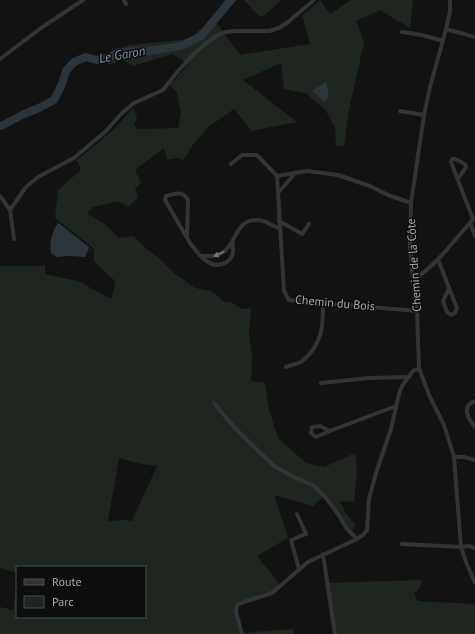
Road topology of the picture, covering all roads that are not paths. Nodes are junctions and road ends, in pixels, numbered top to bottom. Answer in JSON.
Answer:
{"nodes":[{"id":1,"x":83,"y":0,"type":"edge"},
{"id":2,"x":314,"y":0,"type":"edge"},
{"id":3,"x":450,"y":0,"type":"edge"},
{"id":4,"x":446,"y":29,"type":"junction"},
{"id":5,"x":402,"y":32,"type":"dead end"},
{"id":6,"x":475,"y":37,"type":"edge"},
{"id":7,"x":443,"y":41,"type":"junction"},
{"id":8,"x":0,"y":59,"type":"edge"},
{"id":9,"x":400,"y":111,"type":"dead end"},
{"id":10,"x":424,"y":115,"type":"junction"},
{"id":11,"x":231,"y":164,"type":"dead end"},
{"id":12,"x":296,"y":172,"type":"junction"},
{"id":13,"x":277,"y":176,"type":"junction"},
{"id":14,"x":458,"y":179,"type":"junction"},
{"id":15,"x":278,"y":193,"type":"junction"},
{"id":16,"x":0,"y":196,"type":"edge"},
{"id":17,"x":411,"y":203,"type":"junction"},
{"id":18,"x":10,"y":210,"type":"junction"},
{"id":19,"x":473,"y":220,"type":"edge"},
{"id":20,"x":279,"y":221,"type":"junction"},
{"id":21,"x":309,"y":224,"type":"dead end"},
{"id":22,"x":279,"y":228,"type":"junction"},
{"id":23,"x":187,"y":236,"type":"junction"},
{"id":24,"x":475,"y":236,"type":"edge"},
{"id":25,"x":14,"y":239,"type":"dead end"},
{"id":26,"x":232,"y":242,"type":"junction"},
{"id":27,"x":202,"y":256,"type":"junction"},
{"id":28,"x":438,"y":259,"type":"junction"},
{"id":29,"x":413,"y":280,"type":"junction"},
{"id":30,"x":449,"y":288,"type":"junction"},
{"id":31,"x":324,"y":303,"type":"junction"},
{"id":32,"x":417,"y":311,"type":"junction"},
{"id":33,"x":286,"y":367,"type":"dead end"},
{"id":34,"x":419,"y":368,"type":"junction"},
{"id":35,"x":409,"y":377,"type":"junction"},
{"id":36,"x":321,"y":383,"type":"dead end"},
{"id":37,"x":475,"y":401,"type":"edge"},
{"id":38,"x":214,"y":403,"type":"dead end"},
{"id":39,"x":396,"y":406,"type":"junction"},
{"id":40,"x":475,"y":426,"type":"edge"},
{"id":41,"x":330,"y":431,"type":"dead end"},
{"id":42,"x":454,"y":457,"type":"junction"},
{"id":43,"x":475,"y":460,"type":"edge"},
{"id":44,"x":297,"y":514,"type":"dead end"},
{"id":45,"x":357,"y":538,"type":"junction"},
{"id":46,"x":402,"y":544,"type":"dead end"},
{"id":47,"x":461,"y":547,"type":"junction"},
{"id":48,"x":475,"y":548,"type":"edge"},
{"id":49,"x":323,"y":554,"type":"junction"},
{"id":50,"x":299,"y":569,"type":"junction"},
{"id":51,"x":475,"y":583,"type":"edge"},
{"id":52,"x":242,"y":634,"type":"edge"},
{"id":53,"x":335,"y":634,"type":"edge"}],
"edges":[{"from":1,"to":8,"type":"street"},
{"from":2,"to":18,"type":"street"},
{"from":3,"to":4,"type":"street","name":"Chemin de la Côte"},
{"from":4,"to":6,"type":"street"},
{"from":4,"to":7,"type":"street","name":"Chemin de la Côte"},
{"from":5,"to":7,"type":"street"},
{"from":7,"to":10,"type":"street","name":"Chemin de la Côte"},
{"from":9,"to":10,"type":"street"},
{"from":10,"to":17,"type":"street","name":"Chemin de la Côte"},
{"from":11,"to":13,"type":"street"},
{"from":12,"to":13,"type":"street"},
{"from":12,"to":15,"type":"street"},
{"from":12,"to":17,"type":"street"},
{"from":13,"to":15,"type":"street","name":"Chemin du Bois"},
{"from":14,"to":14,"type":"street"},
{"from":14,"to":19,"type":"street"},
{"from":15,"to":20,"type":"street","name":"Chemin du Bois"},
{"from":16,"to":18,"type":"street"},
{"from":17,"to":29,"type":"street","name":"Chemin de la Côte"},
{"from":18,"to":25,"type":"street"},
{"from":19,"to":24,"type":"street"},
{"from":19,"to":28,"type":"street"},
{"from":20,"to":21,"type":"street"},
{"from":20,"to":22,"type":"street","name":"Chemin du Bois"},
{"from":22,"to":26,"type":"street"},
{"from":22,"to":31,"type":"street","name":"Chemin du Bois"},
{"from":23,"to":23,"type":"street"},
{"from":23,"to":27,"type":"street"},
{"from":26,"to":27,"type":"street","one_way":true},
{"from":26,"to":27,"type":"street"},
{"from":28,"to":29,"type":"street"},
{"from":28,"to":30,"type":"street"},
{"from":29,"to":32,"type":"street","name":"Chemin de la Côte"},
{"from":30,"to":30,"type":"street"},
{"from":31,"to":32,"type":"street","name":"Chemin du Bois"},
{"from":31,"to":33,"type":"street"},
{"from":32,"to":34,"type":"street","name":"Chemin de la Côte"},
{"from":34,"to":35,"type":"street"},
{"from":34,"to":42,"type":"street","name":"Chemin de la Côte"},
{"from":35,"to":36,"type":"street"},
{"from":35,"to":39,"type":"street"},
{"from":37,"to":40,"type":"street"},
{"from":38,"to":45,"type":"street"},
{"from":39,"to":41,"type":"street"},
{"from":39,"to":45,"type":"street"},
{"from":42,"to":43,"type":"street"},
{"from":42,"to":47,"type":"street","name":"Chemin de la Côte"},
{"from":44,"to":50,"type":"street"},
{"from":45,"to":49,"type":"street"},
{"from":46,"to":47,"type":"street"},
{"from":47,"to":48,"type":"street"},
{"from":47,"to":51,"type":"street","name":"Chemin de la Côte"},
{"from":49,"to":50,"type":"street"},
{"from":49,"to":53,"type":"street"},
{"from":50,"to":52,"type":"street"}]}
